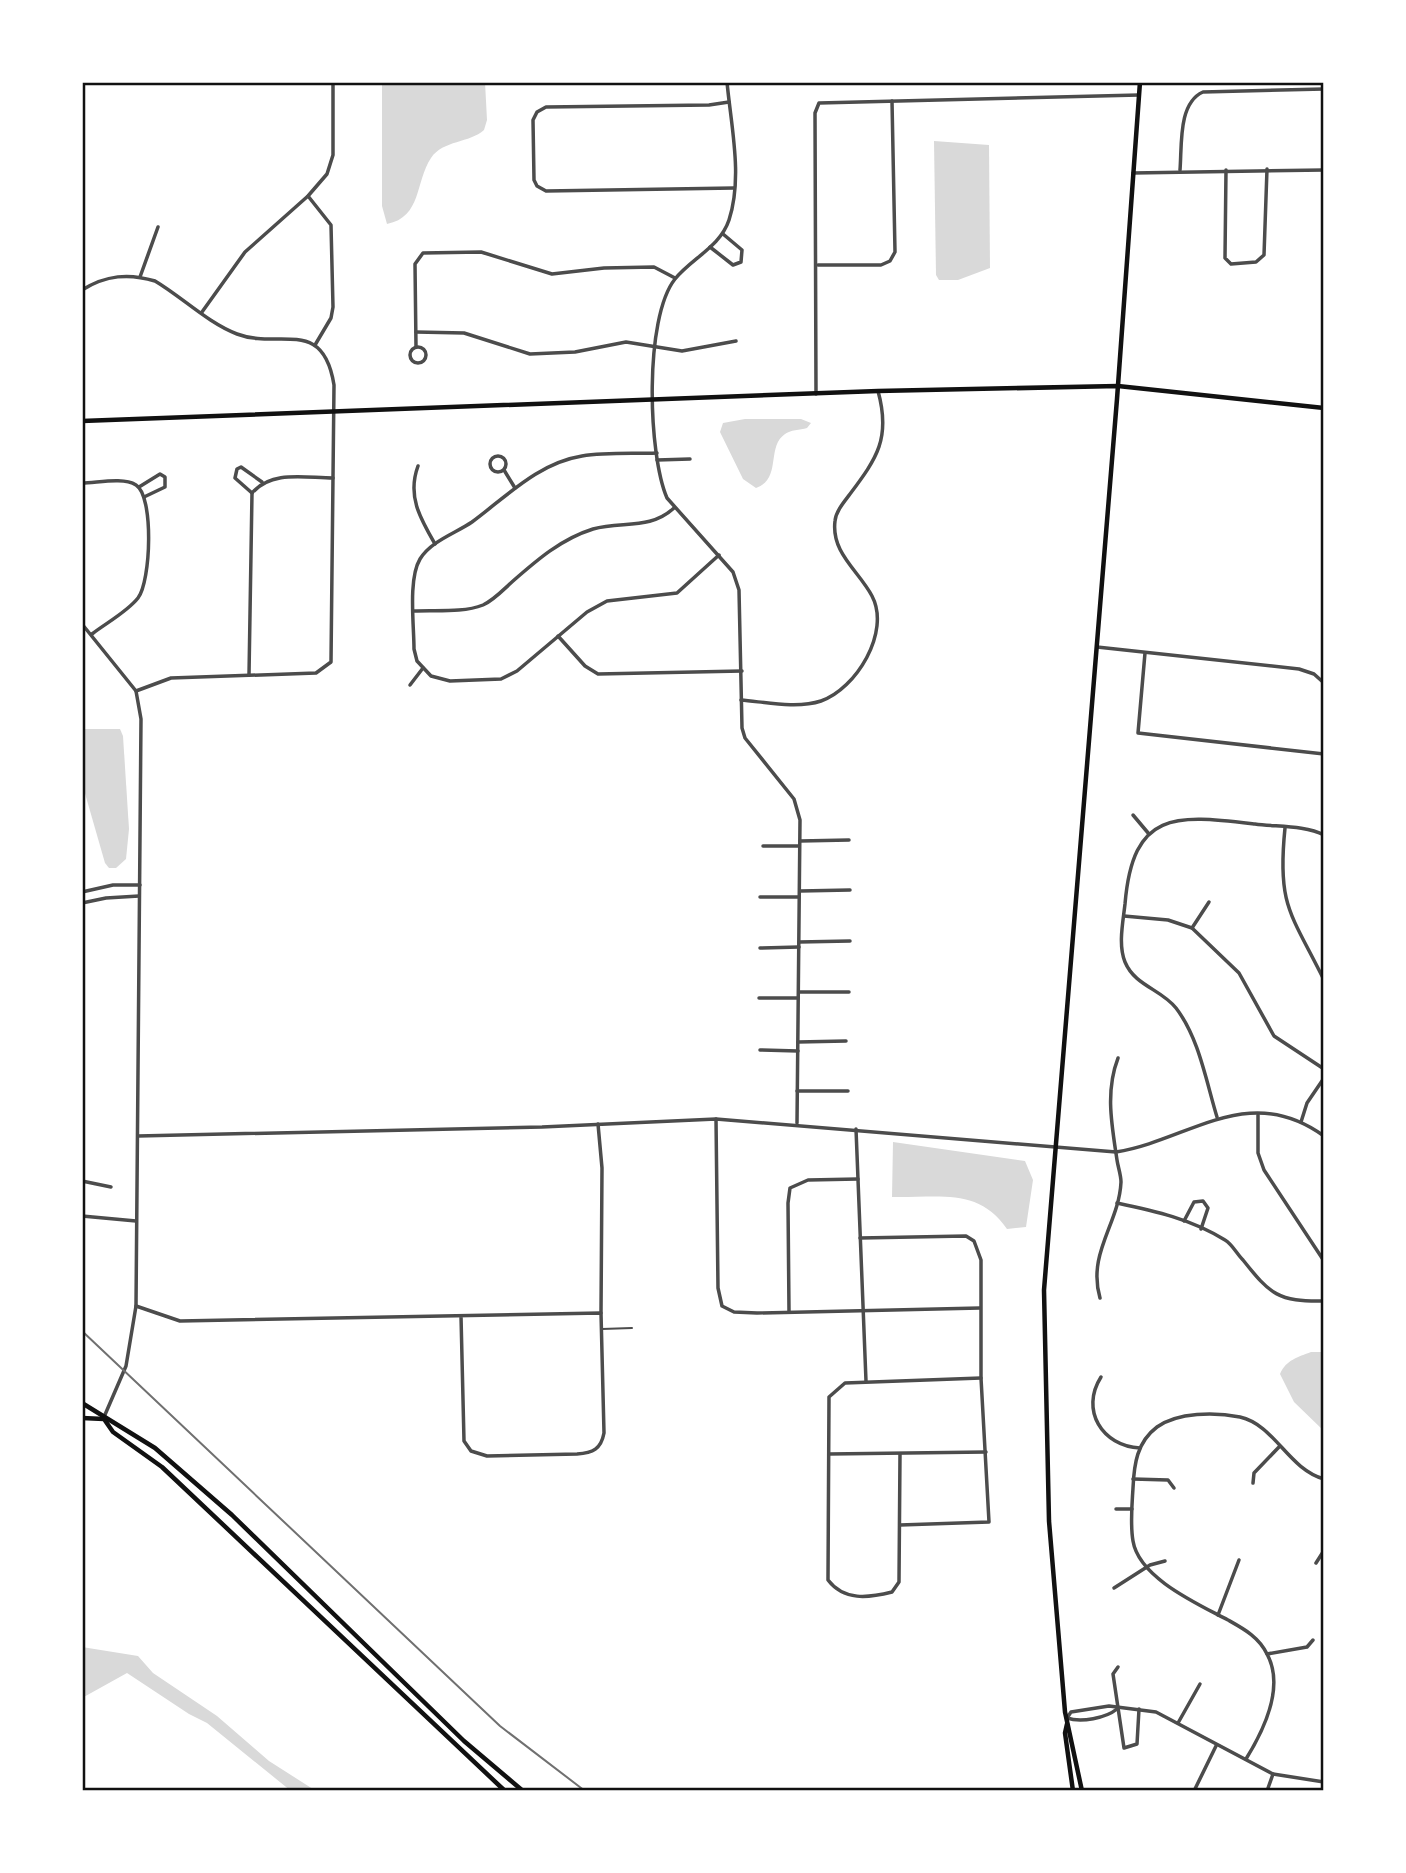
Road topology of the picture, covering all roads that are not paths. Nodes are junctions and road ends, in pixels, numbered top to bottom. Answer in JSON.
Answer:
{"nodes":[{"id":1,"x":333,"y":82,"type":"edge"},
{"id":2,"x":727,"y":82,"type":"edge"},
{"id":3,"x":1140,"y":82,"type":"edge"},
{"id":4,"x":1324,"y":89,"type":"edge"},
{"id":5,"x":1139,"y":94,"type":"junction"},
{"id":6,"x":892,"y":101,"type":"junction"},
{"id":7,"x":729,"y":102,"type":"junction"},
{"id":8,"x":1268,"y":169,"type":"junction"},
{"id":9,"x":1180,"y":170,"type":"junction"},
{"id":10,"x":1226,"y":170,"type":"junction"},
{"id":11,"x":1324,"y":170,"type":"edge"},
{"id":12,"x":1133,"y":173,"type":"junction"},
{"id":13,"x":734,"y":188,"type":"junction"},
{"id":14,"x":308,"y":196,"type":"junction"},
{"id":15,"x":158,"y":227,"type":"dead end"},
{"id":16,"x":723,"y":234,"type":"junction"},
{"id":17,"x":710,"y":247,"type":"junction"},
{"id":18,"x":818,"y":265,"type":"junction"},
{"id":19,"x":140,"y":277,"type":"junction"},
{"id":20,"x":676,"y":278,"type":"junction"},
{"id":21,"x":82,"y":290,"type":"edge"},
{"id":22,"x":202,"y":312,"type":"junction"},
{"id":23,"x":415,"y":331,"type":"junction"},
{"id":24,"x":736,"y":341,"type":"dead end"},
{"id":25,"x":315,"y":345,"type":"junction"},
{"id":26,"x":416,"y":346,"type":"junction"},
{"id":27,"x":654,"y":347,"type":"junction"},
{"id":28,"x":1118,"y":386,"type":"junction"},
{"id":29,"x":878,"y":391,"type":"junction"},
{"id":30,"x":816,"y":394,"type":"junction"},
{"id":31,"x":653,"y":400,"type":"junction"},
{"id":32,"x":1324,"y":408,"type":"edge"},
{"id":33,"x":333,"y":413,"type":"junction"},
{"id":34,"x":82,"y":421,"type":"edge"},
{"id":35,"x":657,"y":453,"type":"junction"},
{"id":36,"x":690,"y":459,"type":"dead end"},
{"id":37,"x":657,"y":460,"type":"junction"},
{"id":38,"x":418,"y":466,"type":"dead end"},
{"id":39,"x":504,"y":470,"type":"junction"},
{"id":40,"x":333,"y":478,"type":"junction"},
{"id":41,"x":261,"y":482,"type":"junction"},
{"id":42,"x":82,"y":483,"type":"edge"},
{"id":43,"x":139,"y":486,"type":"junction"},
{"id":44,"x":515,"y":488,"type":"junction"},
{"id":45,"x":252,"y":493,"type":"junction"},
{"id":46,"x":144,"y":497,"type":"junction"},
{"id":47,"x":674,"y":508,"type":"junction"},
{"id":48,"x":435,"y":544,"type":"junction"},
{"id":49,"x":719,"y":555,"type":"junction"},
{"id":50,"x":414,"y":611,"type":"junction"},
{"id":51,"x":82,"y":624,"type":"edge"},
{"id":52,"x":91,"y":635,"type":"junction"},
{"id":53,"x":558,"y":636,"type":"junction"},
{"id":54,"x":1096,"y":647,"type":"junction"},
{"id":55,"x":1145,"y":653,"type":"junction"},
{"id":56,"x":423,"y":668,"type":"junction"},
{"id":57,"x":742,"y":671,"type":"junction"},
{"id":58,"x":249,"y":675,"type":"junction"},
{"id":59,"x":1324,"y":683,"type":"edge"},
{"id":60,"x":410,"y":685,"type":"dead end"},
{"id":61,"x":136,"y":691,"type":"junction"},
{"id":62,"x":741,"y":700,"type":"junction"},
{"id":63,"x":1324,"y":754,"type":"edge"},
{"id":64,"x":1133,"y":815,"type":"dead end"},
{"id":65,"x":1285,"y":828,"type":"junction"},
{"id":66,"x":1149,"y":834,"type":"junction"},
{"id":67,"x":1324,"y":835,"type":"edge"},
{"id":68,"x":849,"y":841,"type":"dead end"},
{"id":69,"x":800,"y":843,"type":"junction"},
{"id":70,"x":763,"y":846,"type":"dead end"},
{"id":71,"x":140,"y":885,"type":"junction"},
{"id":72,"x":850,"y":890,"type":"dead end"},
{"id":73,"x":82,"y":892,"type":"edge"},
{"id":74,"x":800,"y":894,"type":"junction"},
{"id":75,"x":140,"y":896,"type":"junction"},
{"id":76,"x":760,"y":897,"type":"dead end"},
{"id":77,"x":1209,"y":902,"type":"dead end"},
{"id":78,"x":82,"y":903,"type":"edge"},
{"id":79,"x":1124,"y":916,"type":"junction"},
{"id":80,"x":1192,"y":928,"type":"junction"},
{"id":81,"x":850,"y":941,"type":"dead end"},
{"id":82,"x":799,"y":945,"type":"junction"},
{"id":83,"x":760,"y":948,"type":"dead end"},
{"id":84,"x":1324,"y":980,"type":"edge"},
{"id":85,"x":849,"y":992,"type":"dead end"},
{"id":86,"x":798,"y":995,"type":"junction"},
{"id":87,"x":759,"y":998,"type":"dead end"},
{"id":88,"x":846,"y":1041,"type":"dead end"},
{"id":89,"x":798,"y":1042,"type":"junction"},
{"id":90,"x":760,"y":1050,"type":"dead end"},
{"id":91,"x":798,"y":1051,"type":"junction"},
{"id":92,"x":1118,"y":1058,"type":"dead end"},
{"id":93,"x":1324,"y":1069,"type":"edge"},
{"id":94,"x":1324,"y":1077,"type":"edge"},
{"id":95,"x":797,"y":1091,"type":"junction"},
{"id":96,"x":848,"y":1091,"type":"dead end"},
{"id":97,"x":1258,"y":1115,"type":"junction"},
{"id":98,"x":1217,"y":1117,"type":"junction"},
{"id":99,"x":716,"y":1119,"type":"junction"},
{"id":100,"x":1301,"y":1122,"type":"junction"},
{"id":101,"x":797,"y":1123,"type":"junction"},
{"id":102,"x":598,"y":1124,"type":"junction"},
{"id":103,"x":856,"y":1129,"type":"junction"},
{"id":104,"x":138,"y":1136,"type":"junction"},
{"id":105,"x":1324,"y":1136,"type":"edge"},
{"id":106,"x":1053,"y":1149,"type":"junction"},
{"id":107,"x":1116,"y":1152,"type":"junction"},
{"id":108,"x":858,"y":1179,"type":"junction"},
{"id":109,"x":82,"y":1181,"type":"edge"},
{"id":110,"x":111,"y":1187,"type":"dead end"},
{"id":111,"x":1117,"y":1203,"type":"junction"},
{"id":112,"x":82,"y":1216,"type":"edge"},
{"id":113,"x":1184,"y":1221,"type":"junction"},
{"id":114,"x":136,"y":1222,"type":"junction"},
{"id":115,"x":1201,"y":1229,"type":"junction"},
{"id":116,"x":860,"y":1238,"type":"junction"},
{"id":117,"x":1324,"y":1261,"type":"edge"},
{"id":118,"x":1100,"y":1298,"type":"dead end"},
{"id":119,"x":1324,"y":1301,"type":"edge"},
{"id":120,"x":136,"y":1306,"type":"junction"},
{"id":121,"x":980,"y":1308,"type":"junction"},
{"id":122,"x":861,"y":1310,"type":"junction"},
{"id":123,"x":789,"y":1311,"type":"junction"},
{"id":124,"x":601,"y":1313,"type":"junction"},
{"id":125,"x":461,"y":1316,"type":"junction"},
{"id":126,"x":632,"y":1328,"type":"dead end"},
{"id":127,"x":602,"y":1329,"type":"junction"},
{"id":128,"x":1101,"y":1377,"type":"dead end"},
{"id":129,"x":981,"y":1378,"type":"junction"},
{"id":130,"x":866,"y":1381,"type":"junction"},
{"id":131,"x":82,"y":1403,"type":"edge"},
{"id":132,"x":82,"y":1418,"type":"edge"},
{"id":133,"x":104,"y":1419,"type":"junction"},
{"id":134,"x":1279,"y":1447,"type":"junction"},
{"id":135,"x":1140,"y":1448,"type":"junction"},
{"id":136,"x":986,"y":1452,"type":"junction"},
{"id":137,"x":829,"y":1454,"type":"junction"},
{"id":138,"x":900,"y":1454,"type":"junction"},
{"id":139,"x":1133,"y":1479,"type":"junction"},
{"id":140,"x":1324,"y":1479,"type":"edge"},
{"id":141,"x":1252,"y":1483,"type":"dead end"},
{"id":142,"x":1174,"y":1488,"type":"dead end"},
{"id":143,"x":1324,"y":1508,"type":"edge"},
{"id":144,"x":1116,"y":1510,"type":"dead end"},
{"id":145,"x":1132,"y":1510,"type":"junction"},
{"id":146,"x":900,"y":1525,"type":"junction"},
{"id":147,"x":1239,"y":1560,"type":"dead end"},
{"id":148,"x":1166,"y":1561,"type":"dead end"},
{"id":149,"x":1316,"y":1563,"type":"dead end"},
{"id":150,"x":1146,"y":1567,"type":"junction"},
{"id":151,"x":1114,"y":1588,"type":"dead end"},
{"id":152,"x":1218,"y":1615,"type":"junction"},
{"id":153,"x":1313,"y":1640,"type":"dead end"},
{"id":154,"x":1267,"y":1654,"type":"junction"},
{"id":155,"x":1118,"y":1667,"type":"dead end"},
{"id":156,"x":1200,"y":1684,"type":"dead end"},
{"id":157,"x":1117,"y":1709,"type":"junction"},
{"id":158,"x":1139,"y":1709,"type":"junction"},
{"id":159,"x":1067,"y":1721,"type":"junction"},
{"id":160,"x":1178,"y":1723,"type":"junction"},
{"id":161,"x":1216,"y":1746,"type":"junction"},
{"id":162,"x":1246,"y":1759,"type":"junction"},
{"id":163,"x":1273,"y":1774,"type":"junction"},
{"id":164,"x":1324,"y":1782,"type":"edge"},
{"id":165,"x":505,"y":1791,"type":"edge"},
{"id":166,"x":523,"y":1791,"type":"edge"},
{"id":167,"x":1073,"y":1791,"type":"edge"},
{"id":168,"x":1083,"y":1791,"type":"edge"},
{"id":169,"x":1194,"y":1791,"type":"edge"},
{"id":170,"x":1267,"y":1791,"type":"edge"}],
"edges":[{"from":1,"to":14,"type":"street"},
{"from":2,"to":7,"type":"street"},
{"from":3,"to":5,"type":"main road"},
{"from":4,"to":9,"type":"street"},
{"from":5,"to":6,"type":"street"},
{"from":5,"to":12,"type":"main road"},
{"from":6,"to":18,"type":"street"},
{"from":6,"to":18,"type":"street"},
{"from":7,"to":13,"type":"street"},
{"from":7,"to":13,"type":"street"},
{"from":8,"to":10,"type":"street"},
{"from":8,"to":10,"type":"street"},
{"from":8,"to":11,"type":"street"},
{"from":9,"to":10,"type":"street"},
{"from":9,"to":12,"type":"street"},
{"from":12,"to":28,"type":"main road"},
{"from":13,"to":16,"type":"street"},
{"from":14,"to":22,"type":"street"},
{"from":14,"to":25,"type":"street"},
{"from":15,"to":19,"type":"street"},
{"from":16,"to":17,"type":"street"},
{"from":16,"to":17,"type":"street"},
{"from":17,"to":20,"type":"street"},
{"from":18,"to":30,"type":"street"},
{"from":19,"to":21,"type":"street"},
{"from":19,"to":22,"type":"street"},
{"from":20,"to":23,"type":"street"},
{"from":20,"to":27,"type":"street"},
{"from":22,"to":25,"type":"street"},
{"from":23,"to":26,"type":"street"},
{"from":23,"to":27,"type":"street"},
{"from":24,"to":27,"type":"street"},
{"from":25,"to":33,"type":"street"},
{"from":26,"to":26,"type":"street"},
{"from":27,"to":31,"type":"street"},
{"from":28,"to":29,"type":"main road"},
{"from":28,"to":32,"type":"main road"},
{"from":28,"to":54,"type":"main road"},
{"from":29,"to":30,"type":"main road"},
{"from":29,"to":62,"type":"street"},
{"from":30,"to":31,"type":"main road"},
{"from":31,"to":33,"type":"main road"},
{"from":31,"to":35,"type":"street"},
{"from":33,"to":34,"type":"main road"},
{"from":33,"to":40,"type":"street"},
{"from":35,"to":37,"type":"street"},
{"from":35,"to":44,"type":"street"},
{"from":36,"to":37,"type":"street"},
{"from":37,"to":47,"type":"street"},
{"from":38,"to":48,"type":"street"},
{"from":39,"to":39,"type":"street"},
{"from":39,"to":44,"type":"street"},
{"from":40,"to":41,"type":"street"},
{"from":40,"to":58,"type":"street"},
{"from":41,"to":45,"type":"street"},
{"from":41,"to":45,"type":"street"},
{"from":42,"to":43,"type":"street"},
{"from":43,"to":46,"type":"street"},
{"from":43,"to":46,"type":"street"},
{"from":44,"to":48,"type":"street"},
{"from":45,"to":58,"type":"street"},
{"from":46,"to":52,"type":"street"},
{"from":47,"to":49,"type":"street"},
{"from":47,"to":50,"type":"street"},
{"from":48,"to":50,"type":"street"},
{"from":49,"to":53,"type":"street"},
{"from":49,"to":57,"type":"street"},
{"from":50,"to":56,"type":"street"},
{"from":51,"to":52,"type":"street"},
{"from":52,"to":61,"type":"street"},
{"from":53,"to":56,"type":"street"},
{"from":53,"to":57,"type":"street"},
{"from":54,"to":55,"type":"street"},
{"from":54,"to":106,"type":"main road"},
{"from":55,"to":59,"type":"street"},
{"from":55,"to":63,"type":"street"},
{"from":56,"to":60,"type":"street"},
{"from":57,"to":62,"type":"street"},
{"from":58,"to":61,"type":"street"},
{"from":61,"to":71,"type":"street"},
{"from":62,"to":69,"type":"street"},
{"from":64,"to":66,"type":"street"},
{"from":65,"to":66,"type":"street"},
{"from":65,"to":67,"type":"street"},
{"from":65,"to":84,"type":"street"},
{"from":66,"to":79,"type":"street"},
{"from":68,"to":69,"type":"street"},
{"from":69,"to":70,"type":"street"},
{"from":69,"to":74,"type":"street"},
{"from":71,"to":73,"type":"street"},
{"from":71,"to":75,"type":"street"},
{"from":72,"to":74,"type":"street"},
{"from":74,"to":76,"type":"street"},
{"from":74,"to":82,"type":"street"},
{"from":75,"to":78,"type":"street"},
{"from":75,"to":104,"type":"street"},
{"from":77,"to":80,"type":"street"},
{"from":79,"to":80,"type":"street"},
{"from":79,"to":98,"type":"street"},
{"from":80,"to":93,"type":"street"},
{"from":81,"to":82,"type":"street"},
{"from":82,"to":83,"type":"street"},
{"from":82,"to":86,"type":"street"},
{"from":85,"to":86,"type":"street"},
{"from":86,"to":87,"type":"street"},
{"from":86,"to":89,"type":"street"},
{"from":88,"to":89,"type":"street"},
{"from":89,"to":91,"type":"street"},
{"from":90,"to":91,"type":"street"},
{"from":91,"to":95,"type":"street"},
{"from":92,"to":107,"type":"street"},
{"from":94,"to":100,"type":"street"},
{"from":95,"to":96,"type":"street"},
{"from":95,"to":101,"type":"street"},
{"from":97,"to":98,"type":"street"},
{"from":97,"to":100,"type":"street"},
{"from":97,"to":117,"type":"street"},
{"from":98,"to":107,"type":"street"},
{"from":99,"to":101,"type":"street"},
{"from":99,"to":102,"type":"street"},
{"from":99,"to":123,"type":"street"},
{"from":100,"to":105,"type":"street"},
{"from":101,"to":103,"type":"street"},
{"from":102,"to":104,"type":"street"},
{"from":102,"to":124,"type":"street"},
{"from":103,"to":106,"type":"street"},
{"from":103,"to":108,"type":"street"},
{"from":104,"to":114,"type":"street"},
{"from":106,"to":107,"type":"street"},
{"from":106,"to":159,"type":"main road"},
{"from":107,"to":111,"type":"street"},
{"from":108,"to":116,"type":"street"},
{"from":108,"to":123,"type":"street"},
{"from":109,"to":110,"type":"street"},
{"from":111,"to":113,"type":"street"},
{"from":111,"to":118,"type":"street"},
{"from":112,"to":114,"type":"street"},
{"from":113,"to":115,"type":"street"},
{"from":113,"to":115,"type":"street"},
{"from":114,"to":120,"type":"street"},
{"from":115,"to":119,"type":"street"},
{"from":116,"to":121,"type":"street"},
{"from":116,"to":122,"type":"street"},
{"from":120,"to":125,"type":"street"},
{"from":120,"to":133,"type":"street"},
{"from":121,"to":122,"type":"street"},
{"from":121,"to":129,"type":"street"},
{"from":122,"to":123,"type":"street"},
{"from":122,"to":130,"type":"street"},
{"from":124,"to":125,"type":"street"},
{"from":124,"to":127,"type":"street"},
{"from":125,"to":127,"type":"street"},
{"from":126,"to":127,"type":"lane"},
{"from":128,"to":135,"type":"street"},
{"from":129,"to":130,"type":"street"},
{"from":129,"to":136,"type":"street"},
{"from":130,"to":137,"type":"street"},
{"from":131,"to":133,"type":"main road"},
{"from":132,"to":133,"type":"main road"},
{"from":133,"to":165,"type":"main road"},
{"from":133,"to":166,"type":"main road"},
{"from":134,"to":135,"type":"street"},
{"from":134,"to":140,"type":"street"},
{"from":134,"to":141,"type":"street"},
{"from":135,"to":139,"type":"street"},
{"from":136,"to":138,"type":"street"},
{"from":136,"to":146,"type":"street"},
{"from":137,"to":138,"type":"street"},
{"from":137,"to":146,"type":"street"},
{"from":138,"to":146,"type":"street"},
{"from":139,"to":142,"type":"street"},
{"from":139,"to":145,"type":"street"},
{"from":143,"to":149,"type":"street"},
{"from":144,"to":145,"type":"street"},
{"from":145,"to":150,"type":"street"},
{"from":147,"to":152,"type":"street"},
{"from":148,"to":150,"type":"street"},
{"from":150,"to":151,"type":"street"},
{"from":150,"to":152,"type":"street"},
{"from":152,"to":154,"type":"street"},
{"from":153,"to":154,"type":"street"},
{"from":154,"to":162,"type":"street"},
{"from":155,"to":157,"type":"street"},
{"from":156,"to":160,"type":"street"},
{"from":157,"to":158,"type":"street"},
{"from":157,"to":158,"type":"street"},
{"from":157,"to":159,"type":"street"},
{"from":157,"to":159,"type":"street"},
{"from":158,"to":160,"type":"street"},
{"from":159,"to":167,"type":"main road"},
{"from":159,"to":168,"type":"main road"},
{"from":160,"to":161,"type":"street"},
{"from":161,"to":162,"type":"street"},
{"from":161,"to":169,"type":"street"},
{"from":162,"to":163,"type":"street"},
{"from":163,"to":164,"type":"street"},
{"from":163,"to":170,"type":"street"}]}
